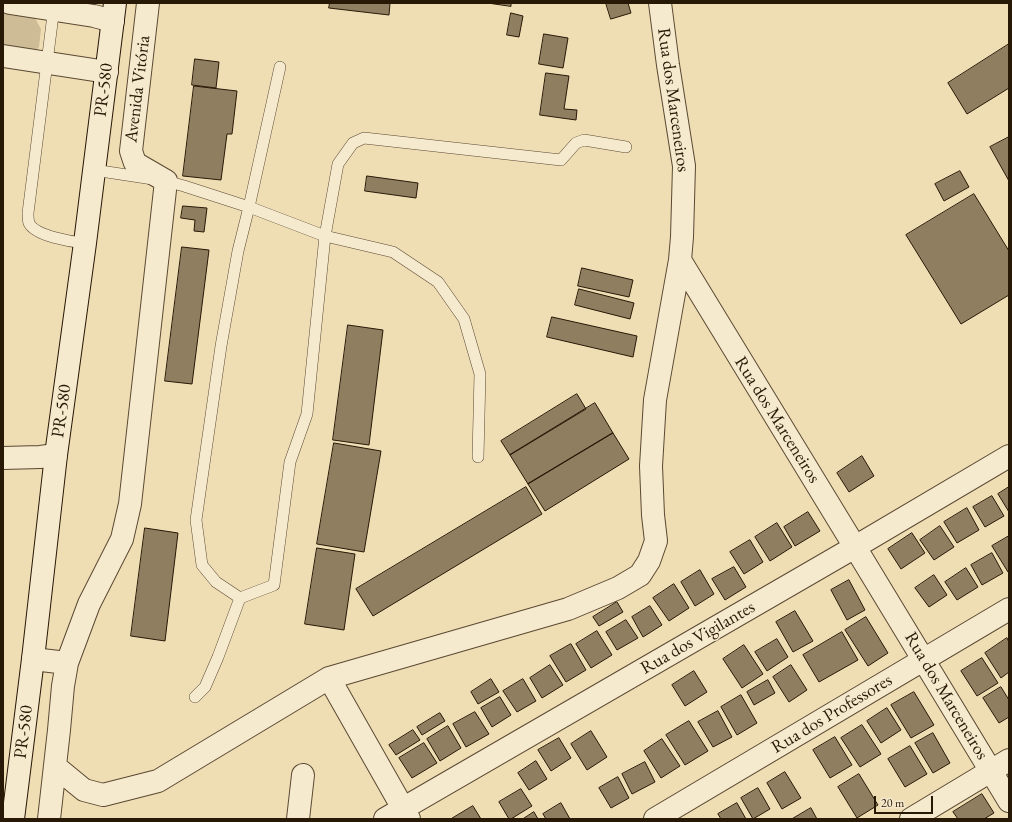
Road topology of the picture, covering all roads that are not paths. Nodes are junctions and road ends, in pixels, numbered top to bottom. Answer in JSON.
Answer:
{"nodes":[{"id":1,"x":10,"y":3,"type":"edge"},
{"id":2,"x":148,"y":3,"type":"edge"},
{"id":3,"x":660,"y":3,"type":"edge"},
{"id":4,"x":54,"y":6,"type":"edge"},
{"id":5,"x":114,"y":12,"type":"edge"},
{"id":6,"x":3,"y":56,"type":"edge"},
{"id":7,"x":47,"y":63,"type":"junction"},
{"id":8,"x":280,"y":67,"type":"dead end"},
{"id":9,"x":107,"y":72,"type":"junction"},
{"id":10,"x":626,"y":147,"type":"dead end"},
{"id":11,"x":94,"y":170,"type":"junction"},
{"id":12,"x":166,"y":181,"type":"junction"},
{"id":13,"x":249,"y":207,"type":"junction"},
{"id":14,"x":325,"y":236,"type":"junction"},
{"id":15,"x":85,"y":243,"type":"junction"},
{"id":16,"x":680,"y":260,"type":"junction"},
{"id":17,"x":56,"y":455,"type":"junction"},
{"id":18,"x":1009,"y":456,"type":"edge"},
{"id":19,"x":478,"y":457,"type":"dead end"},
{"id":20,"x":3,"y":458,"type":"edge"},
{"id":21,"x":855,"y":548,"type":"junction"},
{"id":22,"x":240,"y":598,"type":"junction"},
{"id":23,"x":1009,"y":609,"type":"edge"},
{"id":24,"x":33,"y":660,"type":"junction"},
{"id":25,"x":924,"y":660,"type":"junction"},
{"id":26,"x":67,"y":663,"type":"junction"},
{"id":27,"x":328,"y":678,"type":"junction"},
{"id":28,"x":195,"y":697,"type":"dead end"},
{"id":29,"x":1000,"y":766,"type":"edge"},
{"id":30,"x":56,"y":767,"type":"junction"},
{"id":31,"x":303,"y":775,"type":"dead end"},
{"id":32,"x":1009,"y":801,"type":"edge"},
{"id":33,"x":399,"y":816,"type":"edge"},
{"id":34,"x":13,"y":819,"type":"edge"},
{"id":35,"x":50,"y":819,"type":"edge"},
{"id":36,"x":298,"y":819,"type":"edge"},
{"id":37,"x":656,"y":819,"type":"edge"},
{"id":38,"x":911,"y":819,"type":"edge"}],
"edges":[{"from":1,"to":4,"type":"street"},
{"from":2,"to":12,"type":"street","name":"Avenida Vitória"},
{"from":3,"to":16,"type":"street","name":"Rua dos Marceneiros"},
{"from":4,"to":5,"type":"street"},
{"from":4,"to":7,"type":"lane"},
{"from":5,"to":9,"type":"street","name":"PR-580","number":"PR-580"},
{"from":6,"to":7,"type":"street"},
{"from":7,"to":9,"type":"street"},
{"from":7,"to":15,"type":"lane"},
{"from":8,"to":13,"type":"lane"},
{"from":9,"to":11,"type":"street","name":"PR-580","number":"PR-580"},
{"from":10,"to":14,"type":"lane"},
{"from":11,"to":12,"type":"lane"},
{"from":11,"to":15,"type":"street","name":"PR-580","number":"PR-580"},
{"from":12,"to":13,"type":"lane"},
{"from":12,"to":26,"type":"street"},
{"from":13,"to":14,"type":"lane"},
{"from":13,"to":22,"type":"lane"},
{"from":14,"to":19,"type":"lane"},
{"from":14,"to":22,"type":"lane"},
{"from":15,"to":17,"type":"street","name":"PR-580","number":"PR-580"},
{"from":16,"to":21,"type":"street","name":"Rua dos Marceneiros"},
{"from":16,"to":27,"type":"street"},
{"from":17,"to":20,"type":"street"},
{"from":17,"to":24,"type":"street","name":"PR-580","number":"PR-580"},
{"from":18,"to":21,"type":"street","name":"Rua dos Vigilantes"},
{"from":21,"to":25,"type":"street","name":"Rua dos Marceneiros"},
{"from":21,"to":33,"type":"street","name":"Rua dos Vigilantes"},
{"from":22,"to":28,"type":"lane"},
{"from":23,"to":25,"type":"street","name":"Rua dos Professores"},
{"from":24,"to":26,"type":"street"},
{"from":24,"to":34,"type":"street","name":"PR-580","number":"PR-580"},
{"from":25,"to":29,"type":"street","name":"Rua dos Marceneiros"},
{"from":25,"to":37,"type":"street","name":"Rua dos Professores"},
{"from":26,"to":30,"type":"street"},
{"from":27,"to":30,"type":"street"},
{"from":27,"to":33,"type":"street"},
{"from":29,"to":32,"type":"street","name":"Rua dos Marceneiros"},
{"from":29,"to":38,"type":"street"},
{"from":30,"to":35,"type":"street"},
{"from":31,"to":36,"type":"street"}]}
